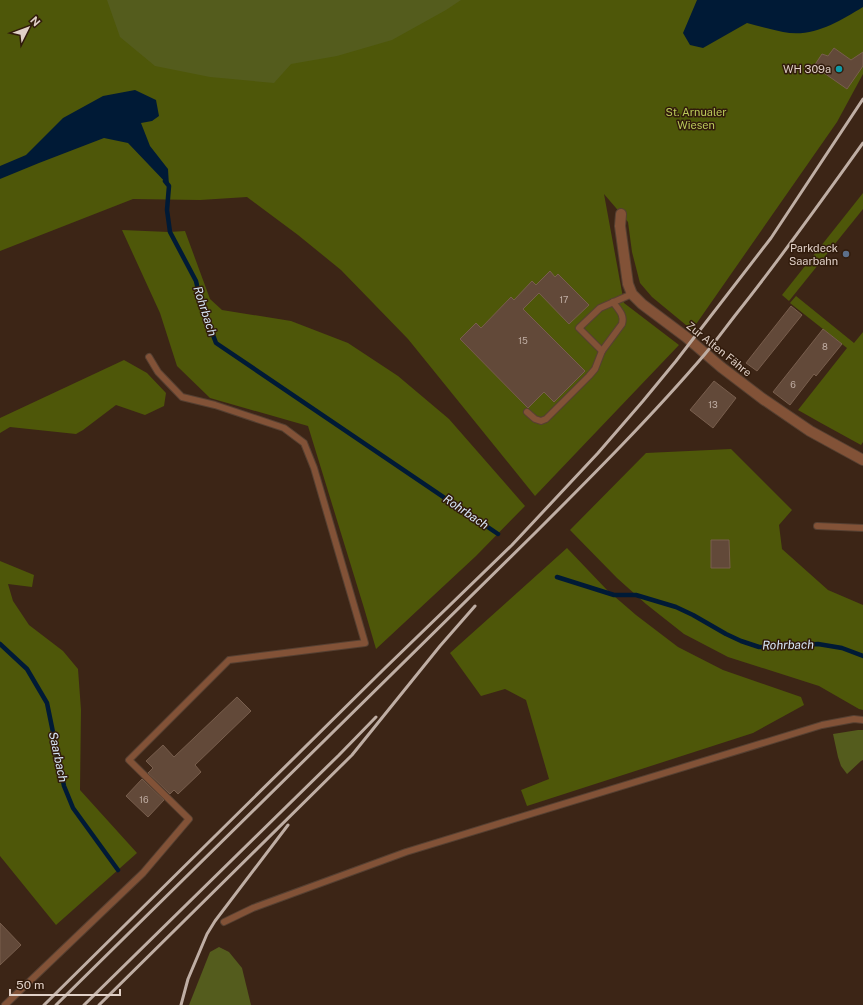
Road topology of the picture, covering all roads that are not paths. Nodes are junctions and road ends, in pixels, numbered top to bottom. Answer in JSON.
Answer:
{"nodes":[{"id":1,"x":621,"y":214,"type":"dead end"},
{"id":2,"x":632,"y":294,"type":"junction"},
{"id":3,"x":613,"y":302,"type":"junction"},
{"id":4,"x":602,"y":351,"type":"junction"},
{"id":5,"x":148,"y":357,"type":"dead end"},
{"id":6,"x":527,"y":412,"type":"dead end"},
{"id":7,"x":863,"y":460,"type":"edge"},
{"id":8,"x":817,"y":526,"type":"dead end"},
{"id":9,"x":863,"y":528,"type":"edge"},
{"id":10,"x":863,"y":720,"type":"edge"},
{"id":11,"x":224,"y":922,"type":"dead end"},
{"id":12,"x":5,"y":1005,"type":"edge"}],
"edges":[{"from":1,"to":2,"type":"street"},
{"from":2,"to":3,"type":"lane"},
{"from":2,"to":7,"type":"street","name":"Zur Alten Fähre"},
{"from":3,"to":4,"type":"lane"},
{"from":3,"to":4,"type":"lane"},
{"from":4,"to":6,"type":"lane"},
{"from":5,"to":12,"type":"lane"},
{"from":8,"to":9,"type":"lane"},
{"from":10,"to":11,"type":"lane"}]}
